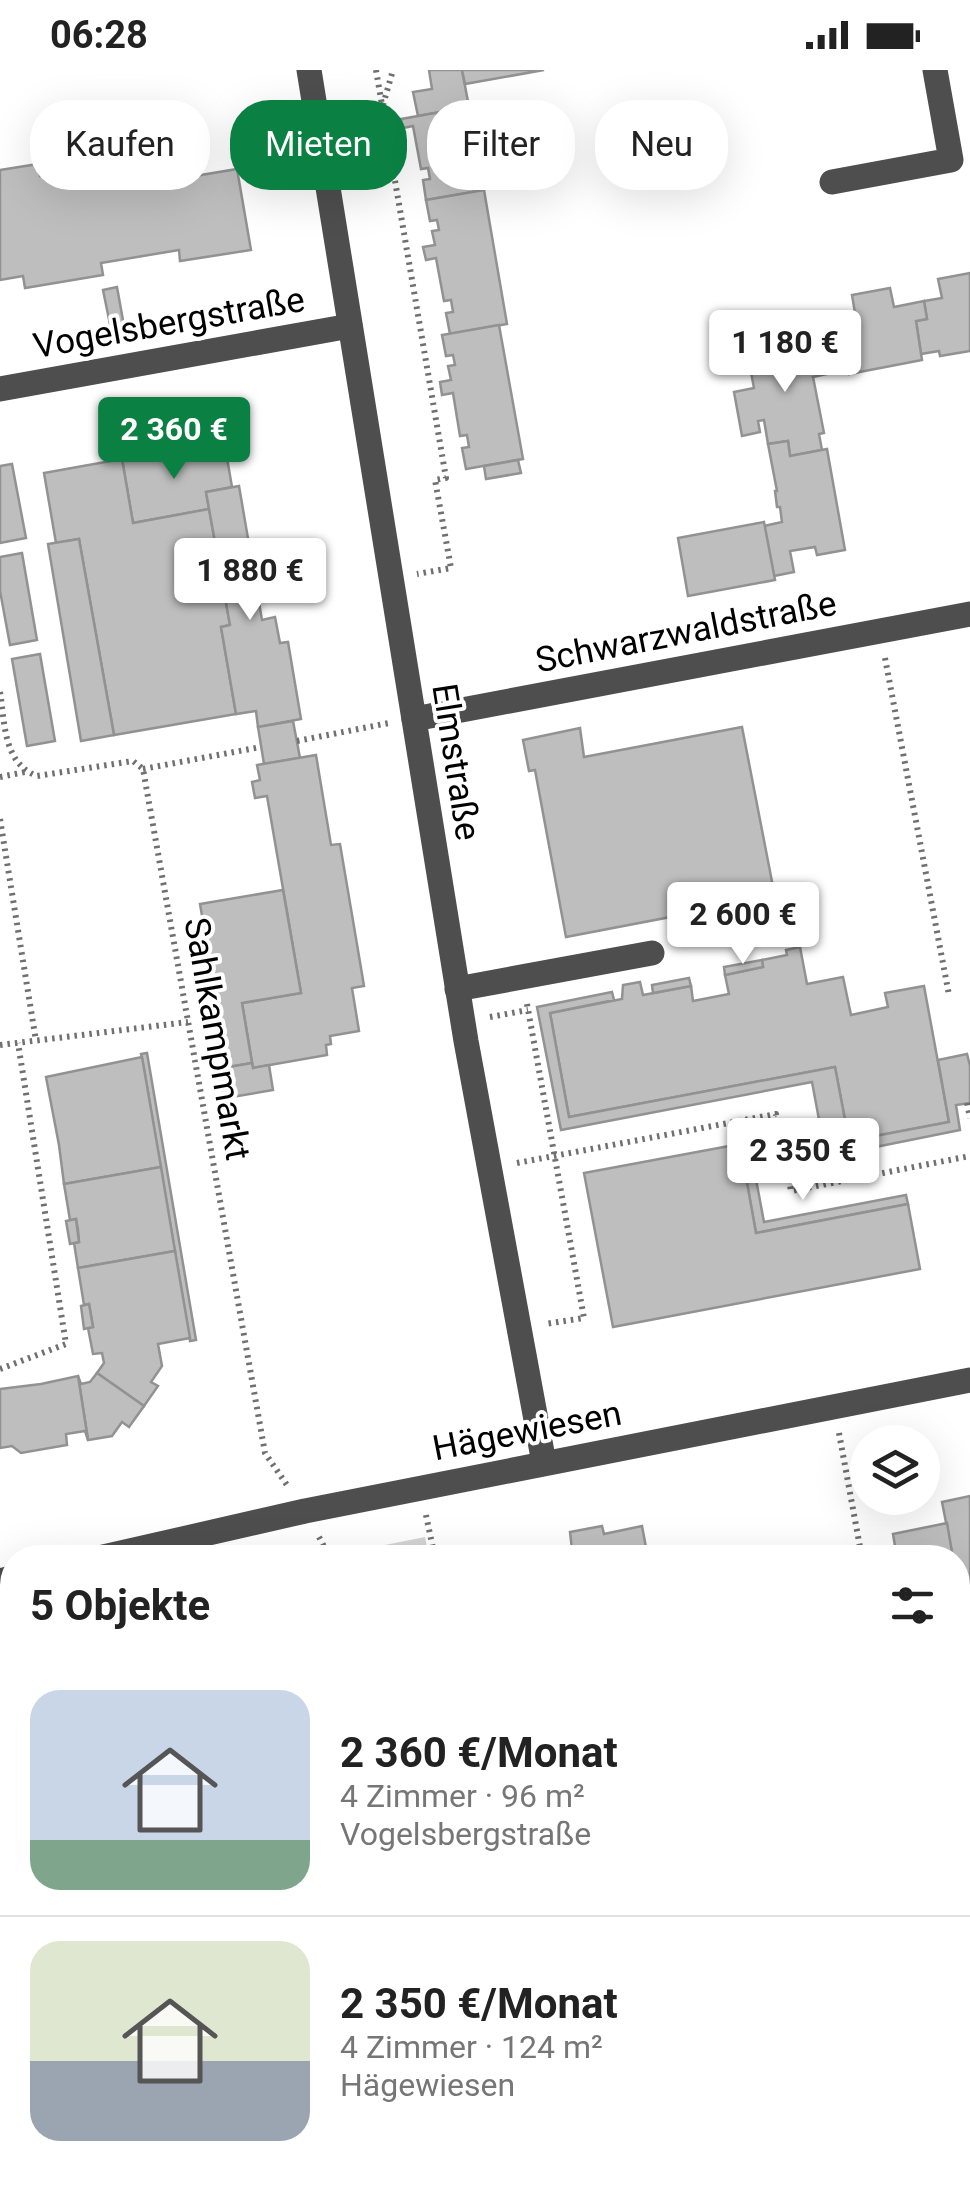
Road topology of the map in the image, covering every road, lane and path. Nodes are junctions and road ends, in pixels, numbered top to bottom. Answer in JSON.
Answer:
{"nodes":[{"id":1,"x":309,"y":70,"type":"edge"},
{"id":2,"x":376,"y":70,"type":"edge"},
{"id":3,"x":394,"y":70,"type":"edge"},
{"id":4,"x":935,"y":70,"type":"edge"},
{"id":5,"x":382,"y":100,"type":"edge"},
{"id":6,"x":385,"y":100,"type":"edge"},
{"id":7,"x":832,"y":182,"type":"dead end"},
{"id":8,"x":397,"y":190,"type":"edge"},
{"id":9,"x":350,"y":326,"type":"junction"},
{"id":10,"x":0,"y":389,"type":"edge"},
{"id":11,"x":391,"y":578,"type":"junction"},
{"id":12,"x":970,"y":614,"type":"edge"},
{"id":13,"x":881,"y":631,"type":"junction"},
{"id":14,"x":0,"y":692,"type":"edge"},
{"id":15,"x":414,"y":719,"type":"junction"},
{"id":16,"x":297,"y":740,"type":"dead end"},
{"id":17,"x":261,"y":747,"type":"dead end"},
{"id":18,"x":143,"y":770,"type":"junction"},
{"id":19,"x":26,"y":772,"type":"junction"},
{"id":20,"x":0,"y":777,"type":"edge"},
{"id":21,"x":0,"y":819,"type":"edge"},
{"id":22,"x":652,"y":953,"type":"dead end"},
{"id":23,"x":458,"y":988,"type":"junction"},
{"id":24,"x":949,"y":996,"type":"dead end"},
{"id":25,"x":526,"y":1000,"type":"dead end"},
{"id":26,"x":528,"y":1010,"type":"junction"},
{"id":27,"x":463,"y":1021,"type":"junction"},
{"id":28,"x":188,"y":1022,"type":"junction"},
{"id":29,"x":36,"y":1040,"type":"junction"},
{"id":30,"x":18,"y":1043,"type":"junction"},
{"id":31,"x":0,"y":1045,"type":"edge"},
{"id":32,"x":968,"y":1103,"type":"dead end"},
{"id":33,"x":970,"y":1118,"type":"edge"},
{"id":34,"x":556,"y":1155,"type":"junction"},
{"id":35,"x":970,"y":1156,"type":"edge"},
{"id":36,"x":490,"y":1168,"type":"junction"},
{"id":37,"x":519,"y":1329,"type":"junction"},
{"id":38,"x":0,"y":1369,"type":"edge"},
{"id":39,"x":970,"y":1380,"type":"edge"},
{"id":40,"x":834,"y":1407,"type":"junction"},
{"id":41,"x":544,"y":1463,"type":"junction"},
{"id":42,"x":420,"y":1488,"type":"junction"},
{"id":43,"x":305,"y":1511,"type":"junction"},
{"id":44,"x":156,"y":1545,"type":"edge"},
{"id":45,"x":432,"y":1545,"type":"edge"},
{"id":46,"x":860,"y":1545,"type":"edge"}],
"edges":[{"from":1,"to":9,"type":"street","name":"Elmstraße"},
{"from":2,"to":5,"type":"path"},
{"from":3,"to":6,"type":"path"},
{"from":4,"to":7,"type":"street"},
{"from":8,"to":11,"type":"path"},
{"from":9,"to":10,"type":"street","name":"Vogelsbergstraße"},
{"from":9,"to":11,"type":"street","name":"Elmstraße"},
{"from":11,"to":15,"type":"street","name":"Elmstraße"},
{"from":12,"to":13,"type":"street","name":"Schwarzwaldstraße"},
{"from":13,"to":15,"type":"street","name":"Schwarzwaldstraße"},
{"from":13,"to":24,"type":"path"},
{"from":14,"to":19,"type":"path"},
{"from":15,"to":16,"type":"path"},
{"from":15,"to":23,"type":"street","name":"Elmstraße"},
{"from":17,"to":18,"type":"path"},
{"from":18,"to":19,"type":"path"},
{"from":18,"to":28,"type":"path","name":"Sahlkampmarkt"},
{"from":19,"to":20,"type":"path"},
{"from":21,"to":29,"type":"path"},
{"from":22,"to":23,"type":"street"},
{"from":23,"to":27,"type":"street","name":"Elmstraße"},
{"from":25,"to":26,"type":"path"},
{"from":26,"to":27,"type":"path"},
{"from":26,"to":34,"type":"path"},
{"from":27,"to":36,"type":"street","name":"Elmstraße"},
{"from":28,"to":29,"type":"path"},
{"from":28,"to":43,"type":"path","name":"Sahlkampmarkt"},
{"from":29,"to":30,"type":"path"},
{"from":30,"to":31,"type":"path"},
{"from":30,"to":38,"type":"path"},
{"from":32,"to":33,"type":"path"},
{"from":34,"to":35,"type":"path"},
{"from":34,"to":36,"type":"path"},
{"from":34,"to":37,"type":"path"},
{"from":36,"to":37,"type":"street","name":"Elmstraße"},
{"from":37,"to":41,"type":"street","name":"Elmstraße"},
{"from":39,"to":40,"type":"street","name":"Hägewiesen"},
{"from":40,"to":41,"type":"street","name":"Hägewiesen"},
{"from":40,"to":46,"type":"path"},
{"from":41,"to":42,"type":"street","name":"Hägewiesen"},
{"from":42,"to":43,"type":"street","name":"Hägewiesen"},
{"from":42,"to":45,"type":"path"},
{"from":43,"to":44,"type":"street","name":"Hägewiesen"}]}
